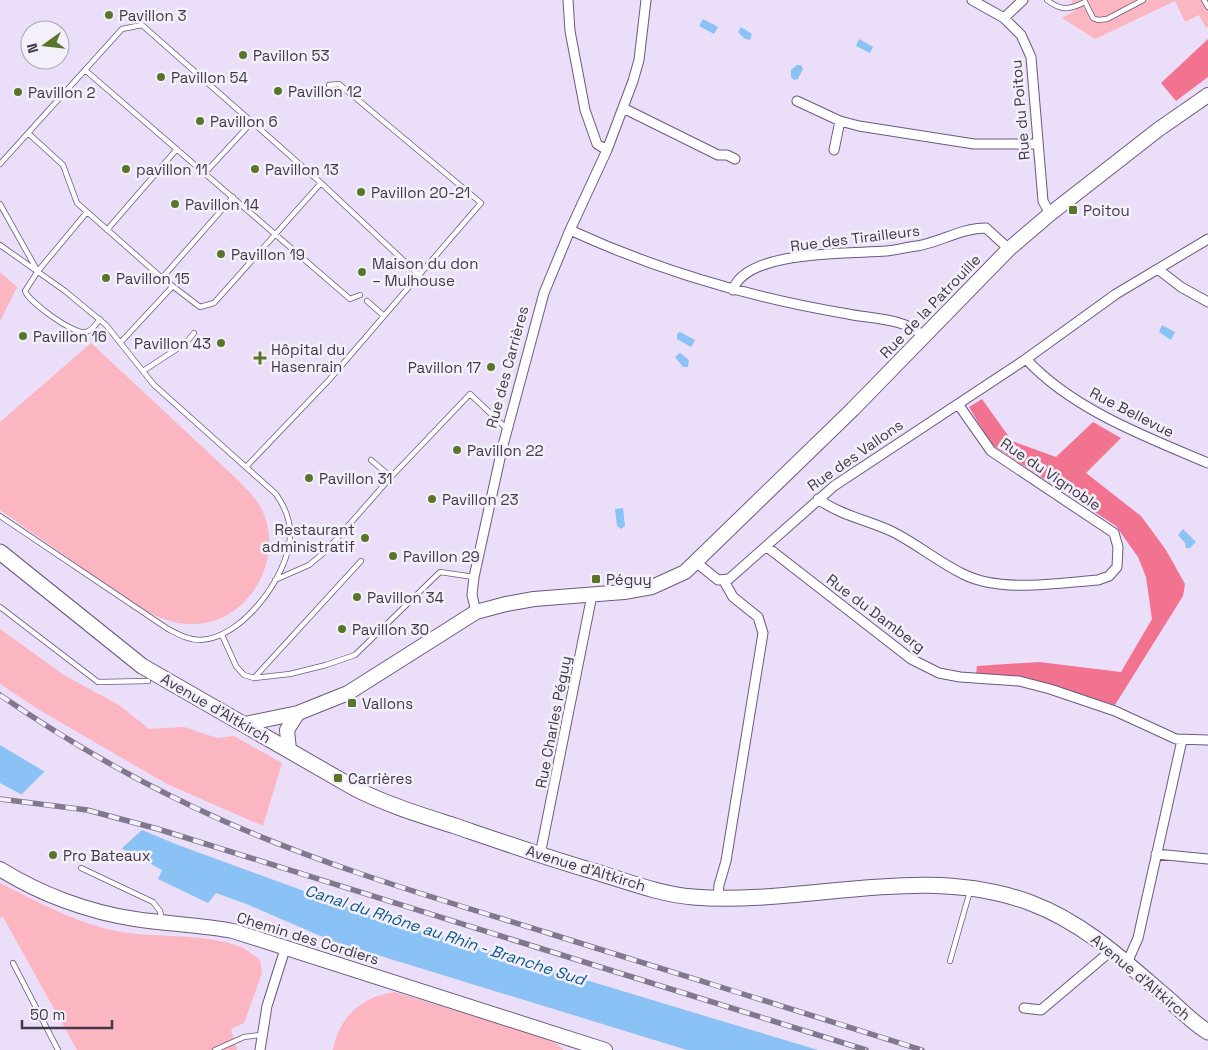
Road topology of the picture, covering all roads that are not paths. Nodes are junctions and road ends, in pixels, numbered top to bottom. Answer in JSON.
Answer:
{"nodes":[{"id":1,"x":568,"y":0,"type":"edge"},
{"id":2,"x":646,"y":0,"type":"edge"},
{"id":3,"x":972,"y":0,"type":"edge"},
{"id":4,"x":1023,"y":0,"type":"edge"},
{"id":5,"x":1048,"y":0,"type":"edge"},
{"id":6,"x":1143,"y":0,"type":"edge"},
{"id":7,"x":1204,"y":0,"type":"edge"},
{"id":8,"x":1086,"y":1,"type":"edge"},
{"id":9,"x":1208,"y":7,"type":"edge"},
{"id":10,"x":1004,"y":18,"type":"junction"},
{"id":11,"x":85,"y":70,"type":"junction"},
{"id":12,"x":329,"y":85,"type":"dead end"},
{"id":13,"x":1208,"y":95,"type":"edge"},
{"id":14,"x":797,"y":101,"type":"dead end"},
{"id":15,"x":623,"y":108,"type":"junction"},
{"id":16,"x":840,"y":121,"type":"junction"},
{"id":17,"x":252,"y":122,"type":"junction"},
{"id":18,"x":28,"y":133,"type":"junction"},
{"id":19,"x":1036,"y":144,"type":"junction"},
{"id":20,"x":177,"y":150,"type":"junction"},
{"id":21,"x":607,"y":150,"type":"junction"},
{"id":22,"x":834,"y":150,"type":"dead end"},
{"id":23,"x":735,"y":159,"type":"dead end"},
{"id":24,"x":0,"y":164,"type":"edge"},
{"id":25,"x":205,"y":173,"type":"junction"},
{"id":26,"x":321,"y":183,"type":"junction"},
{"id":27,"x":232,"y":197,"type":"junction"},
{"id":28,"x":0,"y":204,"type":"edge"},
{"id":29,"x":87,"y":212,"type":"junction"},
{"id":30,"x":1050,"y":214,"type":"junction"},
{"id":31,"x":108,"y":230,"type":"junction"},
{"id":32,"x":570,"y":230,"type":"junction"},
{"id":33,"x":275,"y":233,"type":"junction"},
{"id":34,"x":1208,"y":239,"type":"edge"},
{"id":35,"x":0,"y":245,"type":"edge"},
{"id":36,"x":1009,"y":249,"type":"junction"},
{"id":37,"x":1159,"y":270,"type":"junction"},
{"id":38,"x":38,"y":271,"type":"junction"},
{"id":39,"x":420,"y":276,"type":"junction"},
{"id":40,"x":162,"y":278,"type":"junction"},
{"id":41,"x":172,"y":287,"type":"junction"},
{"id":42,"x":733,"y":290,"type":"junction"},
{"id":43,"x":360,"y":294,"type":"dead end"},
{"id":44,"x":368,"y":302,"type":"dead end"},
{"id":45,"x":1208,"y":302,"type":"edge"},
{"id":46,"x":384,"y":316,"type":"junction"},
{"id":47,"x":100,"y":319,"type":"junction"},
{"id":48,"x":194,"y":333,"type":"dead end"},
{"id":49,"x":923,"y":336,"type":"junction"},
{"id":50,"x":121,"y":342,"type":"junction"},
{"id":51,"x":1026,"y":359,"type":"junction"},
{"id":52,"x":143,"y":370,"type":"junction"},
{"id":53,"x":958,"y":404,"type":"junction"},
{"id":54,"x":507,"y":429,"type":"junction"},
{"id":55,"x":371,"y":460,"type":"dead end"},
{"id":56,"x":1208,"y":463,"type":"edge"},
{"id":57,"x":246,"y":467,"type":"junction"},
{"id":58,"x":391,"y":478,"type":"junction"},
{"id":59,"x":818,"y":499,"type":"junction"},
{"id":60,"x":0,"y":516,"type":"edge"},
{"id":61,"x":767,"y":547,"type":"junction"},
{"id":62,"x":0,"y":552,"type":"edge"},
{"id":63,"x":361,"y":561,"type":"dead end"},
{"id":64,"x":697,"y":563,"type":"junction"},
{"id":65,"x":474,"y":577,"type":"junction"},
{"id":66,"x":275,"y":580,"type":"junction"},
{"id":67,"x":724,"y":581,"type":"junction"},
{"id":68,"x":592,"y":595,"type":"junction"},
{"id":69,"x":0,"y":607,"type":"edge"},
{"id":70,"x":476,"y":612,"type":"junction"},
{"id":71,"x":222,"y":635,"type":"junction"},
{"id":72,"x":254,"y":678,"type":"junction"},
{"id":73,"x":148,"y":681,"type":"dead end"},
{"id":74,"x":298,"y":714,"type":"junction"},
{"id":75,"x":274,"y":719,"type":"junction"},
{"id":76,"x":245,"y":724,"type":"junction"},
{"id":77,"x":261,"y":732,"type":"junction"},
{"id":78,"x":1182,"y":740,"type":"junction"},
{"id":79,"x":1208,"y":740,"type":"edge"},
{"id":80,"x":289,"y":750,"type":"junction"},
{"id":81,"x":1156,"y":854,"type":"junction"},
{"id":82,"x":540,"y":855,"type":"junction"},
{"id":83,"x":1208,"y":859,"type":"edge"},
{"id":84,"x":0,"y":868,"type":"edge"},
{"id":85,"x":81,"y":868,"type":"dead end"},
{"id":86,"x":971,"y":888,"type":"junction"},
{"id":87,"x":718,"y":897,"type":"junction"},
{"id":88,"x":163,"y":922,"type":"junction"},
{"id":89,"x":286,"y":946,"type":"junction"},
{"id":90,"x":1112,"y":950,"type":"junction"},
{"id":91,"x":950,"y":961,"type":"dead end"},
{"id":92,"x":1127,"y":962,"type":"junction"},
{"id":93,"x":14,"y":963,"type":"dead end"},
{"id":94,"x":1024,"y":1008,"type":"dead end"},
{"id":95,"x":1208,"y":1032,"type":"edge"},
{"id":96,"x":261,"y":1034,"type":"junction"},
{"id":97,"x":58,"y":1050,"type":"edge"},
{"id":98,"x":216,"y":1050,"type":"edge"},
{"id":99,"x":260,"y":1050,"type":"edge"},
{"id":100,"x":605,"y":1050,"type":"edge"}],
"edges":[{"from":1,"to":21,"type":"street"},
{"from":2,"to":15,"type":"street","name":"Rue des Carrières"},
{"from":3,"to":10,"type":"street","name":"Rue du Poitou"},
{"from":4,"to":10,"type":"street"},
{"from":5,"to":8,"type":"lane"},
{"from":6,"to":8,"type":"lane"},
{"from":7,"to":9,"type":"lane"},
{"from":10,"to":19,"type":"street","name":"Rue du Poitou"},
{"from":11,"to":17,"type":"lane"},
{"from":11,"to":18,"type":"lane"},
{"from":11,"to":20,"type":"lane"},
{"from":12,"to":39,"type":"lane"},
{"from":13,"to":30,"type":"street","name":"Rue de la Patrouille"},
{"from":14,"to":16,"type":"street"},
{"from":15,"to":21,"type":"street","name":"Rue des Carrières"},
{"from":15,"to":23,"type":"street"},
{"from":16,"to":19,"type":"street"},
{"from":16,"to":22,"type":"street"},
{"from":17,"to":25,"type":"lane"},
{"from":17,"to":26,"type":"lane"},
{"from":18,"to":24,"type":"lane"},
{"from":18,"to":29,"type":"lane"},
{"from":19,"to":30,"type":"street","name":"Rue du Poitou"},
{"from":20,"to":25,"type":"lane"},
{"from":20,"to":31,"type":"lane"},
{"from":21,"to":32,"type":"street","name":"Rue des Carrières"},
{"from":25,"to":27,"type":"lane"},
{"from":26,"to":33,"type":"lane"},
{"from":26,"to":39,"type":"lane"},
{"from":27,"to":33,"type":"lane"},
{"from":27,"to":40,"type":"lane"},
{"from":28,"to":38,"type":"lane"},
{"from":29,"to":31,"type":"lane"},
{"from":29,"to":38,"type":"lane"},
{"from":30,"to":36,"type":"street","name":"Rue de la Patrouille"},
{"from":31,"to":40,"type":"lane"},
{"from":32,"to":42,"type":"street"},
{"from":32,"to":54,"type":"street","name":"Rue des Carrières"},
{"from":33,"to":41,"type":"lane"},
{"from":33,"to":43,"type":"lane"},
{"from":34,"to":37,"type":"street","name":"Rue des Vallons"},
{"from":35,"to":38,"type":"lane"},
{"from":36,"to":42,"type":"street","name":"Rue des Tirailleurs"},
{"from":36,"to":49,"type":"street","name":"Rue de la Patrouille"},
{"from":37,"to":45,"type":"street"},
{"from":37,"to":51,"type":"street","name":"Rue des Vallons"},
{"from":38,"to":47,"type":"lane"},
{"from":38,"to":47,"type":"lane"},
{"from":39,"to":46,"type":"lane"},
{"from":40,"to":41,"type":"lane"},
{"from":41,"to":50,"type":"lane"},
{"from":42,"to":49,"type":"street"},
{"from":44,"to":46,"type":"lane"},
{"from":46,"to":57,"type":"lane"},
{"from":47,"to":50,"type":"lane"},
{"from":48,"to":52,"type":"lane"},
{"from":49,"to":64,"type":"street","name":"Rue de la Patrouille"},
{"from":50,"to":52,"type":"lane"},
{"from":51,"to":53,"type":"street","name":"Rue des Vallons"},
{"from":51,"to":56,"type":"street","name":"Rue Bellevue"},
{"from":52,"to":57,"type":"lane"},
{"from":53,"to":59,"type":"street","name":"Rue des Vallons"},
{"from":53,"to":59,"type":"street","name":"Rue du Vignoble"},
{"from":54,"to":58,"type":"lane"},
{"from":54,"to":65,"type":"street","name":"Rue des Carrières"},
{"from":55,"to":58,"type":"lane"},
{"from":57,"to":66,"type":"lane"},
{"from":58,"to":66,"type":"lane"},
{"from":59,"to":61,"type":"street","name":"Rue des Vallons"},
{"from":60,"to":71,"type":"lane"},
{"from":61,"to":67,"type":"street","name":"Rue des Vallons"},
{"from":61,"to":78,"type":"street","name":"Rue du Damberg"},
{"from":62,"to":76,"type":"main road","name":"Avenue d'Altkirch"},
{"from":63,"to":72,"type":"lane"},
{"from":64,"to":67,"type":"street"},
{"from":64,"to":68,"type":"street"},
{"from":65,"to":70,"type":"street","name":"Rue des Carrières"},
{"from":65,"to":72,"type":"lane"},
{"from":66,"to":71,"type":"lane"},
{"from":67,"to":87,"type":"street"},
{"from":68,"to":70,"type":"street"},
{"from":68,"to":82,"type":"street","name":"Rue Charles Péguy"},
{"from":69,"to":73,"type":"lane"},
{"from":70,"to":74,"type":"street"},
{"from":71,"to":72,"type":"lane"},
{"from":74,"to":75,"type":"street"},
{"from":74,"to":80,"type":"street"},
{"from":75,"to":76,"type":"street"},
{"from":75,"to":77,"type":"street"},
{"from":76,"to":77,"type":"main road","name":"Avenue d'Altkirch"},
{"from":77,"to":80,"type":"main road","name":"Avenue d'Altkirch"},
{"from":78,"to":79,"type":"street","name":"Rue du Damberg"},
{"from":78,"to":81,"type":"street"},
{"from":80,"to":82,"type":"main road","name":"Avenue d'Altkirch"},
{"from":81,"to":83,"type":"street"},
{"from":81,"to":92,"type":"street"},
{"from":82,"to":87,"type":"main road","name":"Avenue d'Altkirch"},
{"from":84,"to":88,"type":"street","name":"Chemin des Cordiers"},
{"from":85,"to":88,"type":"lane"},
{"from":86,"to":87,"type":"main road","name":"Avenue d'Altkirch"},
{"from":86,"to":90,"type":"main road","name":"Avenue d'Altkirch"},
{"from":86,"to":91,"type":"lane"},
{"from":88,"to":89,"type":"street","name":"Chemin des Cordiers"},
{"from":89,"to":96,"type":"street"},
{"from":89,"to":100,"type":"street","name":"Chemin des Cordiers"},
{"from":90,"to":92,"type":"main road","name":"Avenue d'Altkirch"},
{"from":90,"to":94,"type":"street"},
{"from":92,"to":95,"type":"main road","name":"Avenue d'Altkirch"},
{"from":93,"to":97,"type":"lane"},
{"from":96,"to":98,"type":"lane"},
{"from":96,"to":99,"type":"street"}]}
